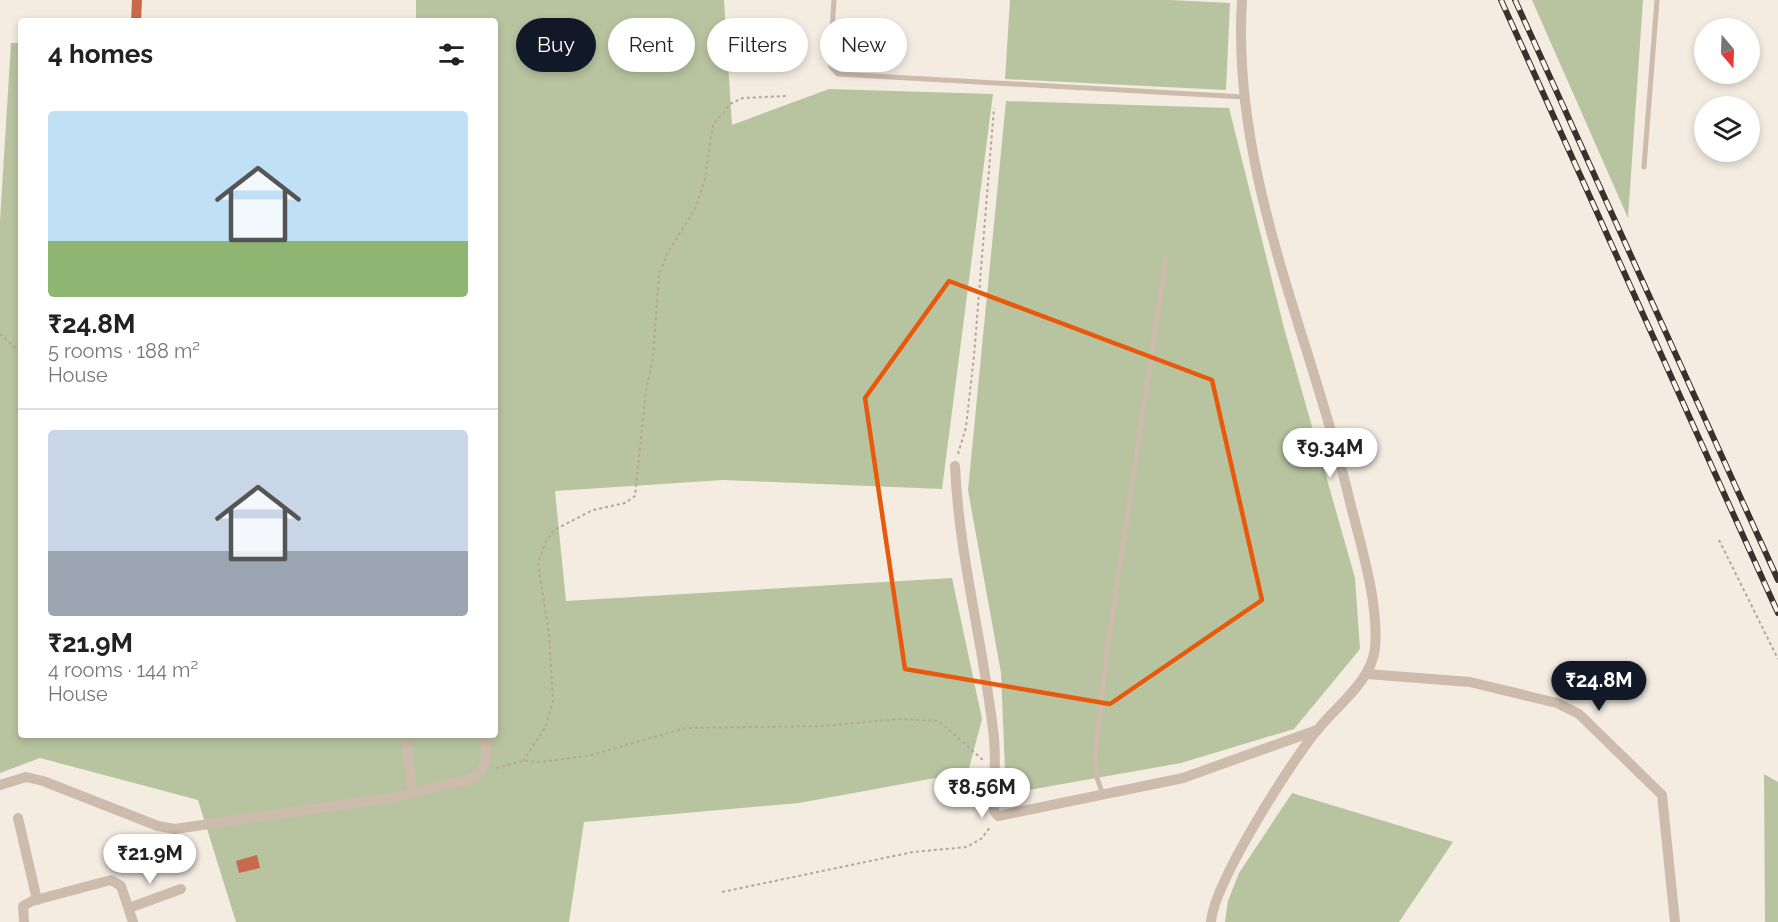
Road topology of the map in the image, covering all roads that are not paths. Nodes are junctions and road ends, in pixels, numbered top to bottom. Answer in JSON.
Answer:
{"nodes":[{"id":1,"x":834,"y":0,"type":"edge"},
{"id":2,"x":1242,"y":0,"type":"edge"},
{"id":3,"x":1657,"y":0,"type":"edge"},
{"id":4,"x":1244,"y":97,"type":"junction"},
{"id":5,"x":1644,"y":167,"type":"dead end"},
{"id":6,"x":1166,"y":258,"type":"dead end"},
{"id":7,"x":955,"y":466,"type":"road end"},
{"id":8,"x":1366,"y":674,"type":"junction"},
{"id":9,"x":1317,"y":730,"type":"junction"},
{"id":10,"x":405,"y":738,"type":"edge"},
{"id":11,"x":485,"y":738,"type":"edge"},
{"id":12,"x":0,"y":784,"type":"edge"},
{"id":13,"x":413,"y":793,"type":"junction"},
{"id":14,"x":1103,"y":795,"type":"junction"},
{"id":15,"x":18,"y":818,"type":"dead end"},
{"id":16,"x":181,"y":889,"type":"dead end"},
{"id":17,"x":37,"y":900,"type":"junction"},
{"id":18,"x":129,"y":908,"type":"junction"},
{"id":19,"x":24,"y":922,"type":"edge"},
{"id":20,"x":133,"y":922,"type":"edge"},
{"id":21,"x":1211,"y":922,"type":"edge"},
{"id":22,"x":1675,"y":922,"type":"edge"}],
"edges":[{"from":1,"to":4,"type":"lane"},
{"from":2,"to":4,"type":"street"},
{"from":3,"to":5,"type":"lane"},
{"from":4,"to":8,"type":"street"},
{"from":6,"to":14,"type":"lane"},
{"from":7,"to":14,"type":"street"},
{"from":8,"to":9,"type":"street"},
{"from":8,"to":22,"type":"street"},
{"from":9,"to":14,"type":"street"},
{"from":9,"to":21,"type":"street"},
{"from":10,"to":13,"type":"street"},
{"from":11,"to":13,"type":"street"},
{"from":12,"to":13,"type":"street"},
{"from":15,"to":17,"type":"street"},
{"from":16,"to":18,"type":"street"},
{"from":17,"to":18,"type":"street"},
{"from":17,"to":19,"type":"street"},
{"from":18,"to":20,"type":"street"}]}
